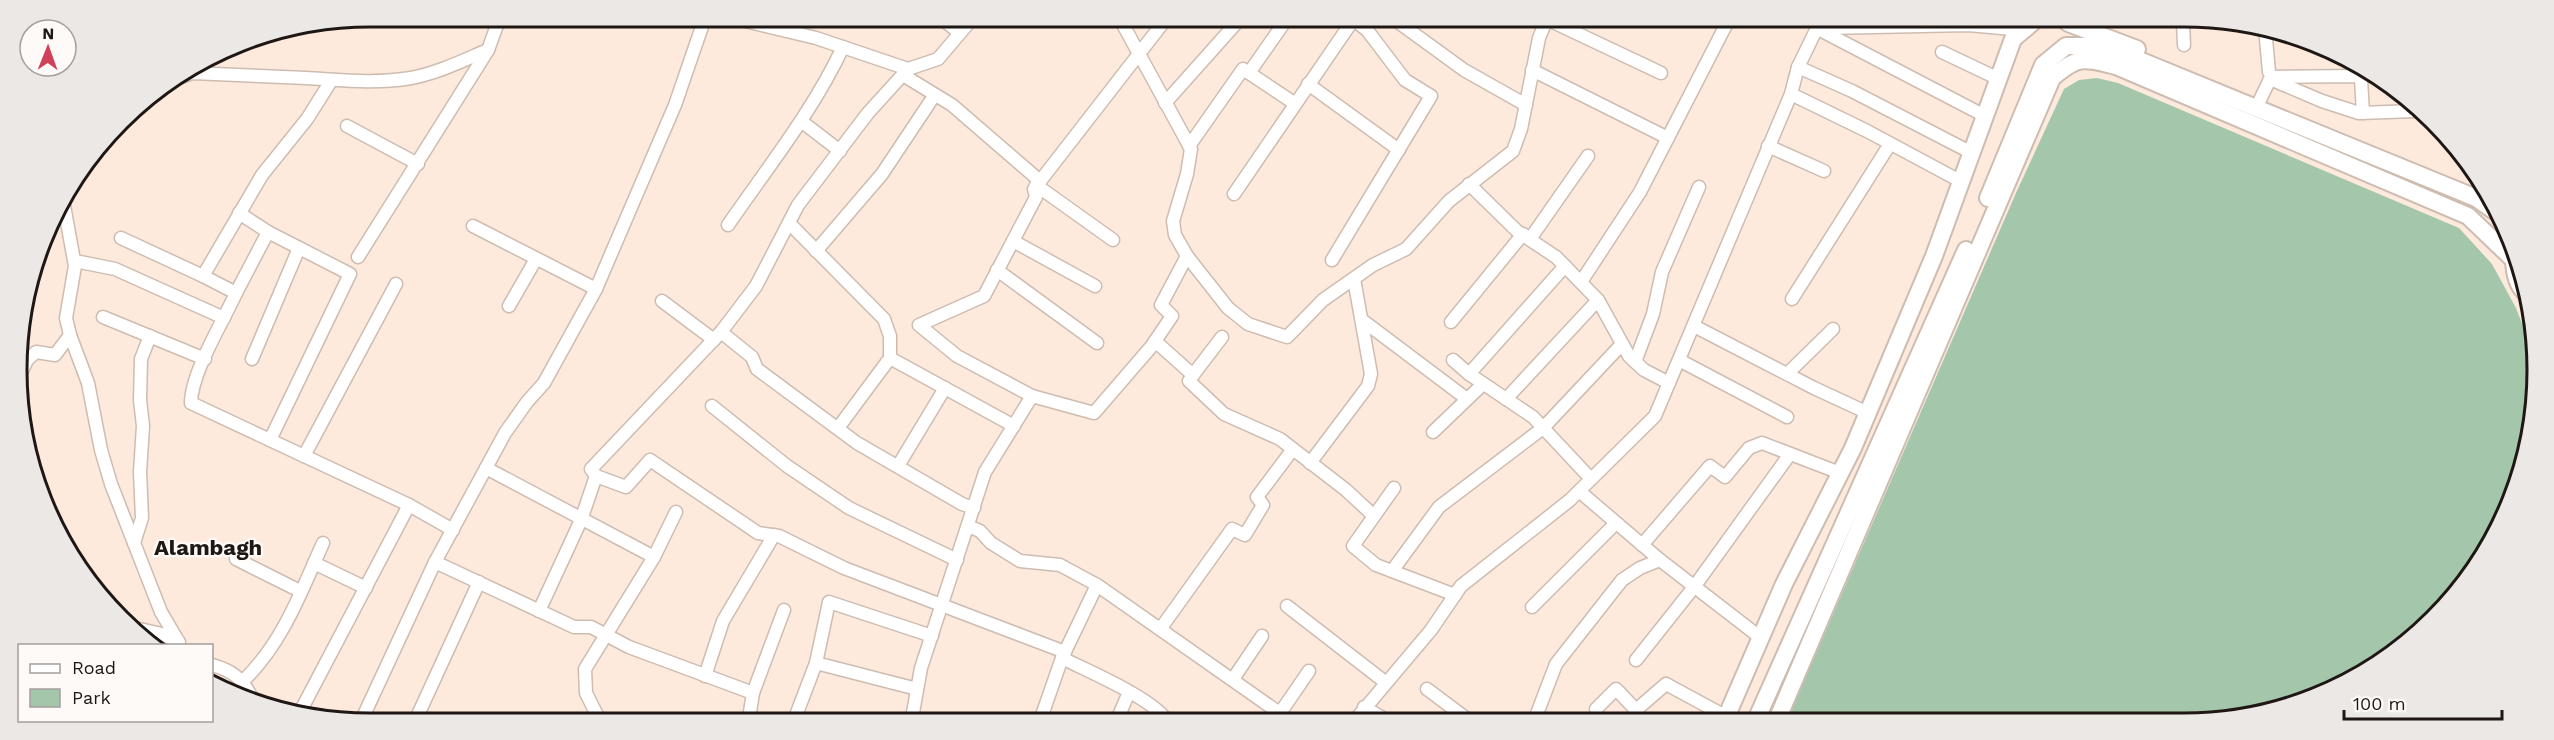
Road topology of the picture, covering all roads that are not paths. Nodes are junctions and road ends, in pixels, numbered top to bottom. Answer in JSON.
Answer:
{"nodes":[{"id":1,"x":496,"y":27,"type":"edge"},
{"id":2,"x":702,"y":27,"type":"edge"},
{"id":3,"x":772,"y":27,"type":"edge"},
{"id":4,"x":791,"y":27,"type":"edge"},
{"id":5,"x":952,"y":27,"type":"edge"},
{"id":6,"x":965,"y":27,"type":"edge"},
{"id":7,"x":1124,"y":27,"type":"edge"},
{"id":8,"x":1159,"y":27,"type":"edge"},
{"id":9,"x":1233,"y":27,"type":"edge"},
{"id":10,"x":1281,"y":27,"type":"edge"},
{"id":11,"x":1348,"y":27,"type":"edge"},
{"id":12,"x":1372,"y":27,"type":"edge"},
{"id":13,"x":1405,"y":27,"type":"edge"},
{"id":14,"x":1544,"y":27,"type":"edge"},
{"id":15,"x":1564,"y":27,"type":"edge"},
{"id":16,"x":1725,"y":27,"type":"edge"},
{"id":17,"x":1818,"y":27,"type":"edge"},
{"id":18,"x":1821,"y":27,"type":"edge"},
{"id":19,"x":1825,"y":27,"type":"edge"},
{"id":20,"x":1874,"y":27,"type":"edge"},
{"id":21,"x":2028,"y":27,"type":"edge"},
{"id":22,"x":2080,"y":27,"type":"edge"},
{"id":23,"x":2182,"y":27,"type":"edge"},
{"id":24,"x":789,"y":31,"type":"junction"},
{"id":25,"x":960,"y":33,"type":"junction"},
{"id":26,"x":2266,"y":37,"type":"edge"},
{"id":27,"x":2184,"y":45,"type":"dead end"},
{"id":28,"x":843,"y":47,"type":"junction"},
{"id":29,"x":488,"y":50,"type":"junction"},
{"id":30,"x":1942,"y":52,"type":"dead end"},
{"id":31,"x":1138,"y":53,"type":"junction"},
{"id":32,"x":1798,"y":67,"type":"junction"},
{"id":33,"x":1532,"y":70,"type":"junction"},
{"id":34,"x":905,"y":72,"type":"junction"},
{"id":35,"x":1661,"y":72,"type":"dead end"},
{"id":36,"x":197,"y":73,"type":"edge"},
{"id":37,"x":1249,"y":73,"type":"junction"},
{"id":38,"x":2271,"y":77,"type":"junction"},
{"id":39,"x":1999,"y":79,"type":"junction"},
{"id":40,"x":331,"y":81,"type":"junction"},
{"id":41,"x":1308,"y":84,"type":"junction"},
{"id":42,"x":1791,"y":94,"type":"junction"},
{"id":43,"x":934,"y":96,"type":"junction"},
{"id":44,"x":2260,"y":100,"type":"junction"},
{"id":45,"x":1165,"y":103,"type":"junction"},
{"id":46,"x":1294,"y":103,"type":"junction"},
{"id":47,"x":1526,"y":105,"type":"junction"},
{"id":48,"x":2409,"y":111,"type":"edge"},
{"id":49,"x":2363,"y":113,"type":"junction"},
{"id":50,"x":1985,"y":116,"type":"junction"},
{"id":51,"x":801,"y":121,"type":"junction"},
{"id":52,"x":348,"y":126,"type":"dead end"},
{"id":53,"x":1668,"y":138,"type":"junction"},
{"id":54,"x":1890,"y":144,"type":"junction"},
{"id":55,"x":1189,"y":146,"type":"junction"},
{"id":56,"x":1768,"y":146,"type":"junction"},
{"id":57,"x":1399,"y":150,"type":"junction"},
{"id":58,"x":840,"y":151,"type":"junction"},
{"id":59,"x":1972,"y":153,"type":"junction"},
{"id":60,"x":1588,"y":156,"type":"dead end"},
{"id":61,"x":418,"y":164,"type":"junction"},
{"id":62,"x":1824,"y":171,"type":"dead end"},
{"id":63,"x":1962,"y":182,"type":"junction"},
{"id":64,"x":1038,"y":183,"type":"junction"},
{"id":65,"x":1469,"y":184,"type":"junction"},
{"id":66,"x":1699,"y":187,"type":"dead end"},
{"id":67,"x":2475,"y":189,"type":"edge"},
{"id":68,"x":1234,"y":194,"type":"dead end"},
{"id":69,"x":2483,"y":203,"type":"edge"},
{"id":70,"x":66,"y":211,"type":"edge"},
{"id":71,"x":239,"y":213,"type":"junction"},
{"id":72,"x":789,"y":223,"type":"junction"},
{"id":73,"x":728,"y":225,"type":"dead end"},
{"id":74,"x":473,"y":226,"type":"dead end"},
{"id":75,"x":268,"y":232,"type":"junction"},
{"id":76,"x":1526,"y":237,"type":"junction"},
{"id":77,"x":121,"y":238,"type":"dead end"},
{"id":78,"x":1113,"y":240,"type":"dead end"},
{"id":79,"x":1013,"y":241,"type":"junction"},
{"id":80,"x":299,"y":248,"type":"junction"},
{"id":81,"x":816,"y":250,"type":"junction"},
{"id":82,"x":2507,"y":254,"type":"edge"},
{"id":83,"x":1187,"y":256,"type":"junction"},
{"id":84,"x":358,"y":257,"type":"dead end"},
{"id":85,"x":536,"y":259,"type":"junction"},
{"id":86,"x":1332,"y":260,"type":"dead end"},
{"id":87,"x":75,"y":261,"type":"junction"},
{"id":88,"x":1565,"y":266,"type":"junction"},
{"id":89,"x":998,"y":270,"type":"junction"},
{"id":90,"x":202,"y":276,"type":"junction"},
{"id":91,"x":1354,"y":279,"type":"junction"},
{"id":92,"x":1581,"y":282,"type":"junction"},
{"id":93,"x":396,"y":284,"type":"dead end"},
{"id":94,"x":1095,"y":286,"type":"dead end"},
{"id":95,"x":596,"y":289,"type":"junction"},
{"id":96,"x":236,"y":293,"type":"junction"},
{"id":97,"x":1792,"y":299,"type":"dead end"},
{"id":98,"x":1598,"y":300,"type":"junction"},
{"id":99,"x":662,"y":301,"type":"dead end"},
{"id":100,"x":509,"y":306,"type":"dead end"},
{"id":101,"x":103,"y":318,"type":"dead end"},
{"id":102,"x":224,"y":318,"type":"junction"},
{"id":103,"x":1362,"y":320,"type":"junction"},
{"id":104,"x":1451,"y":322,"type":"dead end"},
{"id":105,"x":1694,"y":326,"type":"junction"},
{"id":106,"x":1833,"y":329,"type":"dead end"},
{"id":107,"x":70,"y":334,"type":"junction"},
{"id":108,"x":150,"y":336,"type":"junction"},
{"id":109,"x":718,"y":336,"type":"junction"},
{"id":110,"x":1222,"y":337,"type":"dead end"},
{"id":111,"x":1155,"y":341,"type":"junction"},
{"id":112,"x":1097,"y":343,"type":"dead end"},
{"id":113,"x":1622,"y":344,"type":"junction"},
{"id":114,"x":890,"y":358,"type":"junction"},
{"id":115,"x":205,"y":359,"type":"junction"},
{"id":116,"x":252,"y":359,"type":"dead end"},
{"id":117,"x":27,"y":360,"type":"edge"},
{"id":118,"x":1454,"y":360,"type":"dead end"},
{"id":119,"x":1679,"y":360,"type":"junction"},
{"id":120,"x":1635,"y":362,"type":"junction"},
{"id":121,"x":1469,"y":374,"type":"junction"},
{"id":122,"x":1787,"y":374,"type":"junction"},
{"id":123,"x":1193,"y":375,"type":"junction"},
{"id":124,"x":1669,"y":383,"type":"junction"},
{"id":125,"x":1483,"y":384,"type":"junction"},
{"id":126,"x":945,"y":388,"type":"junction"},
{"id":127,"x":1032,"y":396,"type":"junction"},
{"id":128,"x":1467,"y":399,"type":"junction"},
{"id":129,"x":1506,"y":399,"type":"junction"},
{"id":130,"x":1871,"y":405,"type":"junction"},
{"id":131,"x":712,"y":406,"type":"dead end"},
{"id":132,"x":1896,"y":407,"type":"junction"},
{"id":133,"x":1787,"y":417,"type":"dead end"},
{"id":134,"x":1014,"y":426,"type":"junction"},
{"id":135,"x":837,"y":428,"type":"junction"},
{"id":136,"x":1543,"y":428,"type":"junction"},
{"id":137,"x":1433,"y":432,"type":"dead end"},
{"id":138,"x":270,"y":440,"type":"junction"},
{"id":139,"x":1293,"y":449,"type":"junction"},
{"id":140,"x":1790,"y":454,"type":"junction"},
{"id":141,"x":304,"y":456,"type":"junction"},
{"id":142,"x":1310,"y":463,"type":"junction"},
{"id":143,"x":898,"y":466,"type":"junction"},
{"id":144,"x":486,"y":468,"type":"junction"},
{"id":145,"x":1840,"y":473,"type":"junction"},
{"id":146,"x":596,"y":476,"type":"junction"},
{"id":147,"x":1591,"y":479,"type":"junction"},
{"id":148,"x":1394,"y":488,"type":"dead end"},
{"id":149,"x":1579,"y":491,"type":"junction"},
{"id":150,"x":409,"y":506,"type":"junction"},
{"id":151,"x":974,"y":508,"type":"junction"},
{"id":152,"x":676,"y":512,"type":"dead end"},
{"id":153,"x":1374,"y":516,"type":"junction"},
{"id":154,"x":581,"y":520,"type":"junction"},
{"id":155,"x":1616,"y":523,"type":"junction"},
{"id":156,"x":968,"y":526,"type":"junction"},
{"id":157,"x":453,"y":530,"type":"junction"},
{"id":158,"x":774,"y":535,"type":"junction"},
{"id":159,"x":134,"y":543,"type":"junction"},
{"id":160,"x":323,"y":543,"type":"dead end"},
{"id":161,"x":1642,"y":545,"type":"junction"},
{"id":162,"x":654,"y":557,"type":"junction"},
{"id":163,"x":236,"y":559,"type":"dead end"},
{"id":164,"x":957,"y":560,"type":"junction"},
{"id":165,"x":1660,"y":560,"type":"junction"},
{"id":166,"x":435,"y":562,"type":"junction"},
{"id":167,"x":314,"y":563,"type":"junction"},
{"id":168,"x":1392,"y":571,"type":"junction"},
{"id":169,"x":478,"y":582,"type":"junction"},
{"id":170,"x":1097,"y":585,"type":"junction"},
{"id":171,"x":1694,"y":586,"type":"junction"},
{"id":172,"x":366,"y":588,"type":"junction"},
{"id":173,"x":300,"y":591,"type":"junction"},
{"id":174,"x":1455,"y":595,"type":"junction"},
{"id":175,"x":1287,"y":606,"type":"dead end"},
{"id":176,"x":941,"y":607,"type":"junction"},
{"id":177,"x":1532,"y":607,"type":"dead end"},
{"id":178,"x":539,"y":610,"type":"junction"},
{"id":179,"x":784,"y":610,"type":"dead end"},
{"id":180,"x":1161,"y":628,"type":"junction"},
{"id":181,"x":147,"y":631,"type":"edge"},
{"id":182,"x":607,"y":635,"type":"junction"},
{"id":183,"x":932,"y":636,"type":"junction"},
{"id":184,"x":1262,"y":636,"type":"dead end"},
{"id":185,"x":1761,"y":638,"type":"junction"},
{"id":186,"x":181,"y":643,"type":"edge"},
{"id":187,"x":1064,"y":655,"type":"junction"},
{"id":188,"x":1636,"y":660,"type":"dead end"},
{"id":189,"x":816,"y":663,"type":"junction"},
{"id":190,"x":213,"y":664,"type":"edge"},
{"id":191,"x":1309,"y":671,"type":"dead end"},
{"id":192,"x":705,"y":676,"type":"junction"},
{"id":193,"x":1233,"y":679,"type":"junction"},
{"id":194,"x":243,"y":681,"type":"junction"},
{"id":195,"x":1385,"y":682,"type":"junction"},
{"id":196,"x":917,"y":689,"type":"junction"},
{"id":197,"x":1427,"y":689,"type":"dead end"},
{"id":198,"x":248,"y":690,"type":"edge"},
{"id":199,"x":1129,"y":692,"type":"junction"},
{"id":200,"x":753,"y":693,"type":"junction"},
{"id":201,"x":303,"y":706,"type":"edge"},
{"id":202,"x":1364,"y":707,"type":"junction"},
{"id":203,"x":1596,"y":709,"type":"dead end"},
{"id":204,"x":365,"y":713,"type":"edge"},
{"id":205,"x":419,"y":713,"type":"edge"},
{"id":206,"x":596,"y":713,"type":"edge"},
{"id":207,"x":750,"y":713,"type":"edge"},
{"id":208,"x":797,"y":713,"type":"edge"},
{"id":209,"x":913,"y":713,"type":"edge"},
{"id":210,"x":1043,"y":713,"type":"edge"},
{"id":211,"x":1120,"y":713,"type":"edge"},
{"id":212,"x":1162,"y":713,"type":"edge"},
{"id":213,"x":1280,"y":713,"type":"edge"},
{"id":214,"x":1286,"y":713,"type":"edge"},
{"id":215,"x":1360,"y":713,"type":"edge"},
{"id":216,"x":1374,"y":713,"type":"edge"},
{"id":217,"x":1459,"y":713,"type":"edge"},
{"id":218,"x":1537,"y":713,"type":"edge"},
{"id":219,"x":1633,"y":713,"type":"edge"},
{"id":220,"x":1636,"y":713,"type":"edge"},
{"id":221,"x":1717,"y":713,"type":"edge"},
{"id":222,"x":1728,"y":713,"type":"edge"},
{"id":223,"x":1759,"y":713,"type":"edge"},
{"id":224,"x":1780,"y":713,"type":"edge"}],
"edges":[{"from":1,"to":29,"type":"street"},
{"from":2,"to":95,"type":"street"},
{"from":3,"to":24,"type":"street"},
{"from":4,"to":24,"type":"street"},
{"from":5,"to":25,"type":"street"},
{"from":6,"to":25,"type":"street"},
{"from":7,"to":31,"type":"street"},
{"from":8,"to":31,"type":"street"},
{"from":9,"to":45,"type":"street"},
{"from":10,"to":37,"type":"street"},
{"from":11,"to":41,"type":"street"},
{"from":12,"to":57,"type":"street"},
{"from":13,"to":47,"type":"street"},
{"from":14,"to":33,"type":"street"},
{"from":15,"to":35,"type":"street"},
{"from":16,"to":53,"type":"street"},
{"from":17,"to":32,"type":"street"},
{"from":18,"to":50,"type":"street"},
{"from":19,"to":20,"type":"street"},
{"from":21,"to":39,"type":"street"},
{"from":22,"to":44,"type":"street"},
{"from":23,"to":27,"type":"street"},
{"from":24,"to":28,"type":"street"},
{"from":25,"to":34,"type":"street"},
{"from":26,"to":38,"type":"street"},
{"from":28,"to":34,"type":"street"},
{"from":28,"to":51,"type":"street"},
{"from":29,"to":40,"type":"street"},
{"from":29,"to":61,"type":"street"},
{"from":30,"to":39,"type":"street"},
{"from":31,"to":45,"type":"street"},
{"from":31,"to":64,"type":"street"},
{"from":32,"to":42,"type":"street"},
{"from":32,"to":59,"type":"street"},
{"from":33,"to":47,"type":"street"},
{"from":33,"to":53,"type":"street"},
{"from":34,"to":43,"type":"street"},
{"from":34,"to":58,"type":"street"},
{"from":36,"to":40,"type":"street"},
{"from":37,"to":46,"type":"street"},
{"from":37,"to":55,"type":"street"},
{"from":38,"to":44,"type":"street"},
{"from":38,"to":49,"type":"street"},
{"from":38,"to":49,"type":"street"},
{"from":39,"to":50,"type":"street"},
{"from":40,"to":71,"type":"street"},
{"from":41,"to":46,"type":"street"},
{"from":41,"to":57,"type":"street"},
{"from":42,"to":54,"type":"street"},
{"from":42,"to":56,"type":"street"},
{"from":43,"to":64,"type":"street"},
{"from":43,"to":81,"type":"street"},
{"from":44,"to":67,"type":"street"},
{"from":45,"to":55,"type":"street"},
{"from":46,"to":68,"type":"street"},
{"from":47,"to":65,"type":"street"},
{"from":48,"to":49,"type":"street"},
{"from":50,"to":59,"type":"street"},
{"from":51,"to":58,"type":"street"},
{"from":51,"to":73,"type":"street"},
{"from":52,"to":61,"type":"street"},
{"from":53,"to":92,"type":"street"},
{"from":54,"to":63,"type":"street"},
{"from":54,"to":97,"type":"street"},
{"from":55,"to":83,"type":"street"},
{"from":56,"to":62,"type":"street"},
{"from":56,"to":105,"type":"street"},
{"from":57,"to":86,"type":"street"},
{"from":58,"to":72,"type":"street"},
{"from":59,"to":63,"type":"street"},
{"from":60,"to":76,"type":"street"},
{"from":61,"to":84,"type":"street"},
{"from":63,"to":130,"type":"street"},
{"from":64,"to":78,"type":"street"},
{"from":64,"to":79,"type":"street"},
{"from":65,"to":76,"type":"street"},
{"from":65,"to":91,"type":"street"},
{"from":66,"to":120,"type":"street"},
{"from":69,"to":132,"type":"street"},
{"from":70,"to":87,"type":"street"},
{"from":71,"to":75,"type":"street"},
{"from":71,"to":90,"type":"street"},
{"from":72,"to":81,"type":"street"},
{"from":72,"to":109,"type":"street"},
{"from":74,"to":85,"type":"street"},
{"from":75,"to":80,"type":"street"},
{"from":75,"to":96,"type":"street"},
{"from":76,"to":88,"type":"street"},
{"from":76,"to":104,"type":"street"},
{"from":77,"to":90,"type":"street"},
{"from":79,"to":89,"type":"street"},
{"from":79,"to":94,"type":"street"},
{"from":80,"to":116,"type":"street"},
{"from":80,"to":138,"type":"street"},
{"from":81,"to":114,"type":"street"},
{"from":82,"to":224,"type":"street"},
{"from":83,"to":91,"type":"street"},
{"from":83,"to":111,"type":"street"},
{"from":85,"to":95,"type":"street"},
{"from":85,"to":100,"type":"street"},
{"from":87,"to":102,"type":"street"},
{"from":87,"to":107,"type":"street"},
{"from":88,"to":92,"type":"street"},
{"from":88,"to":121,"type":"street"},
{"from":89,"to":112,"type":"street"},
{"from":89,"to":127,"type":"street"},
{"from":90,"to":96,"type":"street"},
{"from":91,"to":103,"type":"street"},
{"from":92,"to":98,"type":"street"},
{"from":93,"to":141,"type":"street"},
{"from":95,"to":144,"type":"street"},
{"from":96,"to":102,"type":"street"},
{"from":98,"to":113,"type":"street"},
{"from":98,"to":129,"type":"street"},
{"from":99,"to":109,"type":"street"},
{"from":101,"to":108,"type":"street"},
{"from":102,"to":115,"type":"street"},
{"from":103,"to":128,"type":"street"},
{"from":103,"to":142,"type":"street"},
{"from":105,"to":119,"type":"street"},
{"from":105,"to":122,"type":"street"},
{"from":106,"to":122,"type":"street"},
{"from":107,"to":117,"type":"street"},
{"from":107,"to":159,"type":"street"},
{"from":108,"to":115,"type":"street"},
{"from":108,"to":159,"type":"street"},
{"from":109,"to":135,"type":"street"},
{"from":109,"to":146,"type":"street"},
{"from":110,"to":123,"type":"street"},
{"from":111,"to":123,"type":"street"},
{"from":111,"to":127,"type":"street"},
{"from":113,"to":120,"type":"street"},
{"from":113,"to":136,"type":"street"},
{"from":114,"to":126,"type":"street"},
{"from":114,"to":135,"type":"street"},
{"from":115,"to":138,"type":"street"},
{"from":118,"to":121,"type":"street"},
{"from":119,"to":124,"type":"street"},
{"from":119,"to":133,"type":"street"},
{"from":120,"to":124,"type":"street"},
{"from":121,"to":125,"type":"street"},
{"from":122,"to":130,"type":"street"},
{"from":123,"to":139,"type":"street"},
{"from":124,"to":147,"type":"street"},
{"from":125,"to":128,"type":"street"},
{"from":125,"to":129,"type":"street"},
{"from":126,"to":134,"type":"street"},
{"from":126,"to":143,"type":"street"},
{"from":127,"to":134,"type":"street"},
{"from":128,"to":137,"type":"street"},
{"from":129,"to":136,"type":"street"},
{"from":130,"to":132,"type":"street"},
{"from":130,"to":145,"type":"street"},
{"from":131,"to":164,"type":"street"},
{"from":132,"to":223,"type":"street"},
{"from":134,"to":151,"type":"street"},
{"from":135,"to":143,"type":"street"},
{"from":136,"to":147,"type":"street"},
{"from":136,"to":168,"type":"street"},
{"from":138,"to":141,"type":"street"},
{"from":139,"to":142,"type":"street"},
{"from":139,"to":180,"type":"street"},
{"from":140,"to":145,"type":"street"},
{"from":140,"to":161,"type":"street"},
{"from":140,"to":171,"type":"street"},
{"from":141,"to":150,"type":"street"},
{"from":142,"to":153,"type":"street"},
{"from":143,"to":151,"type":"street"},
{"from":144,"to":154,"type":"street"},
{"from":144,"to":157,"type":"street"},
{"from":145,"to":185,"type":"street"},
{"from":146,"to":154,"type":"street"},
{"from":146,"to":158,"type":"street"},
{"from":147,"to":149,"type":"street"},
{"from":148,"to":153,"type":"street"},
{"from":149,"to":155,"type":"street"},
{"from":149,"to":174,"type":"street"},
{"from":150,"to":157,"type":"street"},
{"from":150,"to":172,"type":"street"},
{"from":151,"to":156,"type":"street"},
{"from":152,"to":162,"type":"street"},
{"from":153,"to":168,"type":"street"},
{"from":154,"to":162,"type":"street"},
{"from":154,"to":178,"type":"street"},
{"from":155,"to":161,"type":"street"},
{"from":155,"to":177,"type":"street"},
{"from":156,"to":164,"type":"street"},
{"from":156,"to":170,"type":"street"},
{"from":157,"to":166,"type":"street"},
{"from":158,"to":176,"type":"street"},
{"from":158,"to":192,"type":"street"},
{"from":159,"to":186,"type":"street"},
{"from":160,"to":167,"type":"street"},
{"from":161,"to":165,"type":"street"},
{"from":162,"to":182,"type":"street"},
{"from":163,"to":173,"type":"street"},
{"from":164,"to":176,"type":"street"},
{"from":165,"to":171,"type":"street"},
{"from":165,"to":218,"type":"street"},
{"from":166,"to":169,"type":"street"},
{"from":166,"to":204,"type":"street"},
{"from":167,"to":172,"type":"street"},
{"from":167,"to":173,"type":"street"},
{"from":168,"to":174,"type":"street"},
{"from":169,"to":178,"type":"street"},
{"from":169,"to":205,"type":"street"},
{"from":170,"to":180,"type":"street"},
{"from":170,"to":187,"type":"street"},
{"from":171,"to":185,"type":"street"},
{"from":171,"to":188,"type":"street"},
{"from":172,"to":201,"type":"street"},
{"from":173,"to":194,"type":"street"},
{"from":174,"to":195,"type":"street"},
{"from":175,"to":195,"type":"street"},
{"from":176,"to":183,"type":"street"},
{"from":176,"to":187,"type":"street"},
{"from":178,"to":182,"type":"street"},
{"from":179,"to":200,"type":"street"},
{"from":180,"to":193,"type":"street"},
{"from":181,"to":186,"type":"street"},
{"from":182,"to":192,"type":"street"},
{"from":182,"to":206,"type":"street"},
{"from":183,"to":189,"type":"street"},
{"from":183,"to":196,"type":"street"},
{"from":184,"to":193,"type":"street"},
{"from":185,"to":222,"type":"street"},
{"from":187,"to":199,"type":"street"},
{"from":187,"to":210,"type":"street"},
{"from":189,"to":196,"type":"street"},
{"from":189,"to":208,"type":"street"},
{"from":190,"to":194,"type":"street"},
{"from":191,"to":214,"type":"street"},
{"from":192,"to":200,"type":"street"},
{"from":193,"to":213,"type":"street"},
{"from":194,"to":198,"type":"street"},
{"from":195,"to":202,"type":"street"},
{"from":196,"to":209,"type":"street"},
{"from":197,"to":217,"type":"street"},
{"from":199,"to":211,"type":"street"},
{"from":199,"to":212,"type":"street"},
{"from":200,"to":207,"type":"street"},
{"from":202,"to":215,"type":"street"},
{"from":202,"to":216,"type":"street"},
{"from":203,"to":219,"type":"street"},
{"from":220,"to":221,"type":"street"}]}
